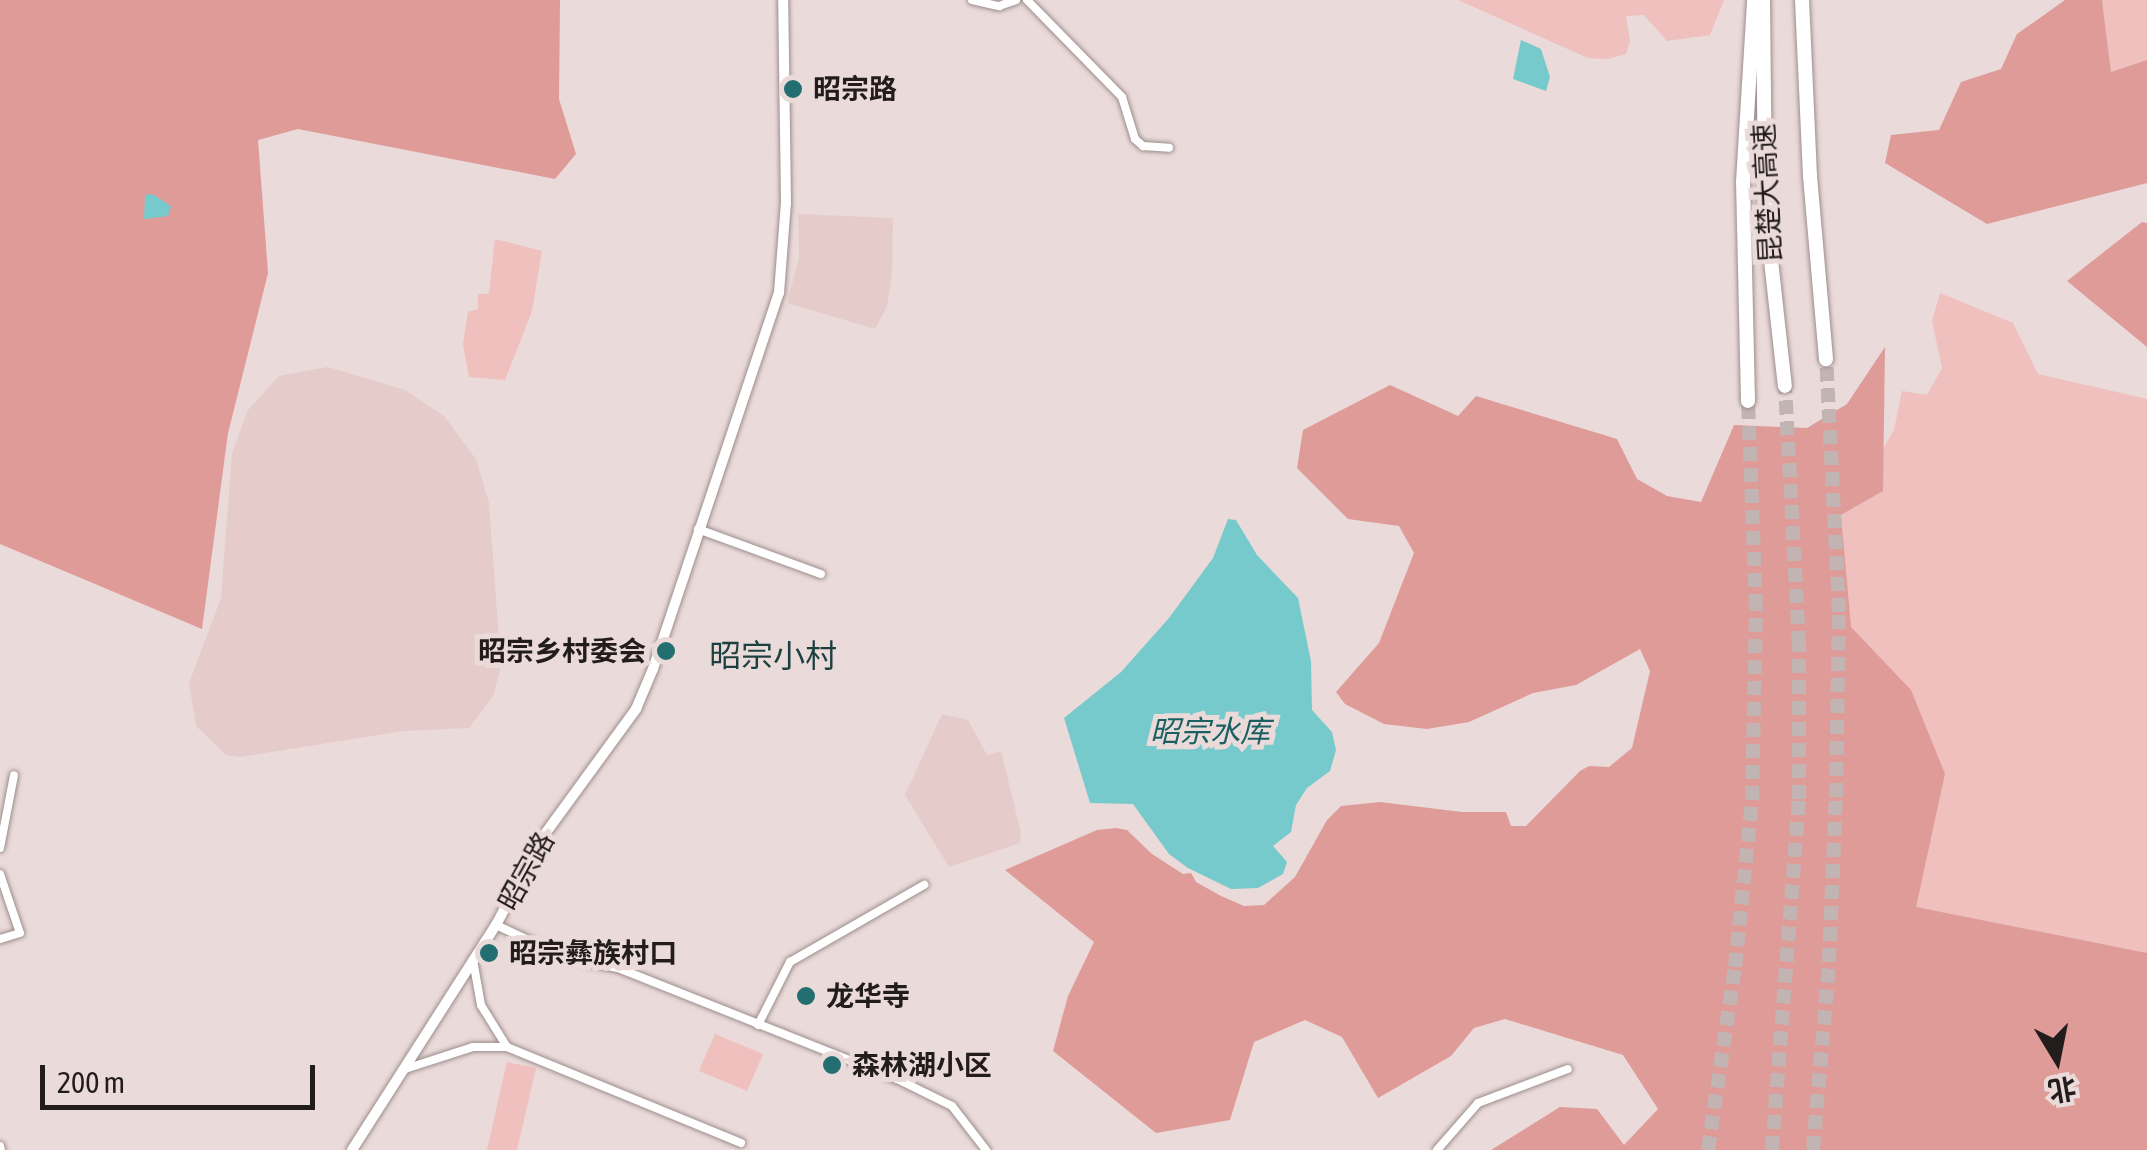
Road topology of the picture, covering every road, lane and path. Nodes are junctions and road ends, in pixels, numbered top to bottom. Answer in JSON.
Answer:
{"nodes":[{"id":1,"x":783,"y":0,"type":"edge"},
{"id":2,"x":972,"y":0,"type":"edge"},
{"id":3,"x":1016,"y":0,"type":"edge"},
{"id":4,"x":1027,"y":0,"type":"edge"},
{"id":5,"x":1754,"y":0,"type":"edge"},
{"id":6,"x":1763,"y":0,"type":"edge"},
{"id":7,"x":1802,"y":0,"type":"edge"},
{"id":8,"x":1169,"y":148,"type":"dead end"},
{"id":9,"x":1826,"y":359,"type":"tunnel mouth"},
{"id":10,"x":1785,"y":386,"type":"tunnel mouth"},
{"id":11,"x":1748,"y":401,"type":"tunnel mouth"},
{"id":12,"x":698,"y":529,"type":"junction"},
{"id":13,"x":821,"y":574,"type":"dead end"},
{"id":14,"x":14,"y":775,"type":"dead end"},
{"id":15,"x":0,"y":848,"type":"edge"},
{"id":16,"x":0,"y":874,"type":"edge"},
{"id":17,"x":924,"y":885,"type":"dead end"},
{"id":18,"x":496,"y":925,"type":"junction"},
{"id":19,"x":0,"y":940,"type":"edge"},
{"id":20,"x":473,"y":960,"type":"junction"},
{"id":21,"x":758,"y":1025,"type":"junction"},
{"id":22,"x":507,"y":1047,"type":"junction"},
{"id":23,"x":404,"y":1070,"type":"junction"},
{"id":24,"x":1568,"y":1070,"type":"dead end"},
{"id":25,"x":741,"y":1143,"type":"dead end"},
{"id":26,"x":352,"y":1150,"type":"edge"},
{"id":27,"x":986,"y":1150,"type":"edge"},
{"id":28,"x":1437,"y":1150,"type":"edge"}],
"edges":[{"from":1,"to":12,"type":"street","name":"昭宗路"},
{"from":2,"to":3,"type":"street"},
{"from":4,"to":8,"type":"street"},
{"from":5,"to":11,"type":"highway"},
{"from":6,"to":10,"type":"highway","name":"昆楚大高速"},
{"from":7,"to":9,"type":"highway","name":"昆楚大高速"},
{"from":12,"to":13,"type":"street"},
{"from":12,"to":18,"type":"street","name":"昭宗路"},
{"from":14,"to":15,"type":"street"},
{"from":16,"to":19,"type":"street"},
{"from":17,"to":21,"type":"street"},
{"from":18,"to":20,"type":"street","name":"昭宗路"},
{"from":18,"to":21,"type":"street"},
{"from":20,"to":22,"type":"street"},
{"from":20,"to":23,"type":"street","name":"昭宗路"},
{"from":21,"to":27,"type":"street"},
{"from":22,"to":23,"type":"street"},
{"from":22,"to":25,"type":"street"},
{"from":23,"to":26,"type":"street","name":"昭宗路"},
{"from":24,"to":28,"type":"street"}]}
